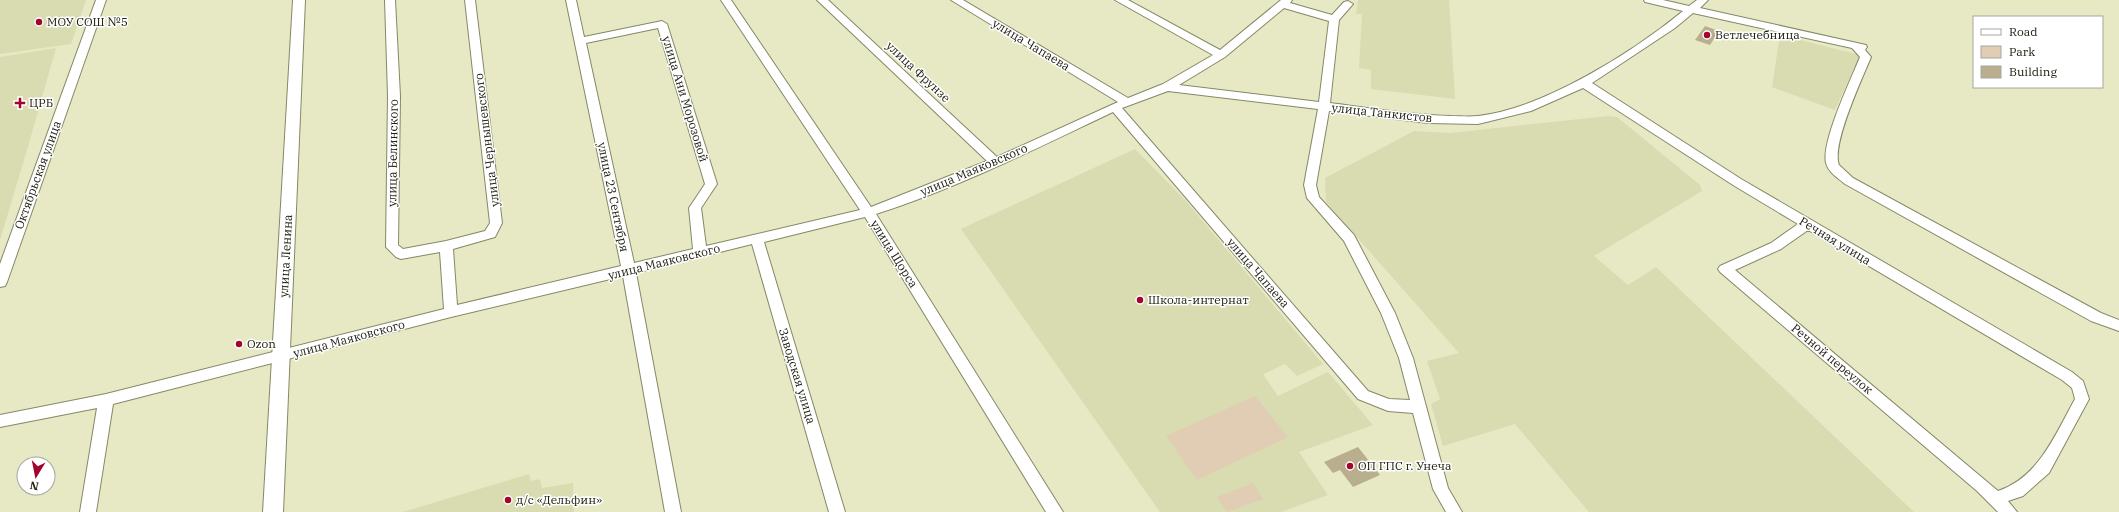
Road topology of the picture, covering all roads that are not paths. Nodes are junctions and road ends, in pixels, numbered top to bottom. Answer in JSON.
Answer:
{"nodes":[{"id":1,"x":101,"y":0,"type":"edge"},
{"id":2,"x":299,"y":0,"type":"edge"},
{"id":3,"x":390,"y":0,"type":"edge"},
{"id":4,"x":470,"y":0,"type":"edge"},
{"id":5,"x":571,"y":0,"type":"edge"},
{"id":6,"x":726,"y":0,"type":"edge"},
{"id":7,"x":822,"y":0,"type":"edge"},
{"id":8,"x":956,"y":0,"type":"edge"},
{"id":9,"x":1120,"y":0,"type":"edge"},
{"id":10,"x":1649,"y":0,"type":"edge"},
{"id":11,"x":1703,"y":0,"type":"edge"},
{"id":12,"x":1285,"y":2,"type":"edge"},
{"id":13,"x":1348,"y":4,"type":"dead end"},
{"id":14,"x":1694,"y":9,"type":"junction"},
{"id":15,"x":1334,"y":20,"type":"junction"},
{"id":16,"x":580,"y":41,"type":"junction"},
{"id":17,"x":1855,"y":45,"type":"junction"},
{"id":18,"x":1869,"y":48,"type":"dead end"},
{"id":19,"x":1221,"y":55,"type":"junction"},
{"id":20,"x":1584,"y":83,"type":"junction"},
{"id":21,"x":1167,"y":87,"type":"junction"},
{"id":22,"x":1121,"y":104,"type":"junction"},
{"id":23,"x":1324,"y":106,"type":"junction"},
{"id":24,"x":996,"y":162,"type":"junction"},
{"id":25,"x":868,"y":212,"type":"junction"},
{"id":26,"x":1807,"y":224,"type":"junction"},
{"id":27,"x":757,"y":239,"type":"junction"},
{"id":28,"x":446,"y":246,"type":"junction"},
{"id":29,"x":700,"y":252,"type":"junction"},
{"id":30,"x":629,"y":271,"type":"junction"},
{"id":31,"x":0,"y":282,"type":"edge"},
{"id":32,"x":451,"y":312,"type":"junction"},
{"id":33,"x":2119,"y":326,"type":"edge"},
{"id":34,"x":280,"y":357,"type":"junction"},
{"id":35,"x":106,"y":400,"type":"junction"},
{"id":36,"x":1420,"y":407,"type":"junction"},
{"id":37,"x":0,"y":421,"type":"edge"},
{"id":38,"x":1995,"y":499,"type":"junction"},
{"id":39,"x":88,"y":512,"type":"edge"},
{"id":40,"x":273,"y":512,"type":"edge"},
{"id":41,"x":673,"y":512,"type":"edge"},
{"id":42,"x":837,"y":512,"type":"edge"},
{"id":43,"x":1055,"y":512,"type":"edge"},
{"id":44,"x":1454,"y":512,"type":"edge"},
{"id":45,"x":2009,"y":512,"type":"edge"}],
"edges":[{"from":1,"to":31,"type":"street","name":"Октябрьская улица"},
{"from":2,"to":34,"type":"main road","name":"улица Ленина"},
{"from":3,"to":28,"type":"street","name":"улица Белинского"},
{"from":4,"to":28,"type":"street","name":"улица Чернышевского"},
{"from":5,"to":16,"type":"street","name":"улица 23 Сентября"},
{"from":6,"to":25,"type":"street","name":"улица Щорса"},
{"from":7,"to":24,"type":"street","name":"улица Фрунзе"},
{"from":8,"to":22,"type":"street","name":"улица Чапаева"},
{"from":9,"to":19,"type":"street"},
{"from":10,"to":14,"type":"street"},
{"from":11,"to":14,"type":"street","name":"улица Танкистов"},
{"from":12,"to":15,"type":"street"},
{"from":12,"to":19,"type":"street","name":"улица Маяковского"},
{"from":13,"to":15,"type":"street"},
{"from":14,"to":17,"type":"street"},
{"from":14,"to":20,"type":"street","name":"улица Танкистов"},
{"from":15,"to":23,"type":"street"},
{"from":16,"to":29,"type":"street","name":"улица Ани Морозовой"},
{"from":16,"to":30,"type":"street","name":"улица 23 Сентября"},
{"from":17,"to":18,"type":"street"},
{"from":17,"to":33,"type":"street"},
{"from":19,"to":21,"type":"street","name":"улица Маяковского"},
{"from":20,"to":23,"type":"street","name":"улица Танкистов"},
{"from":20,"to":26,"type":"street","name":"Речная улица"},
{"from":21,"to":22,"type":"street","name":"улица Маяковского"},
{"from":21,"to":23,"type":"street"},
{"from":22,"to":24,"type":"street","name":"улица Маяковского"},
{"from":22,"to":36,"type":"street","name":"улица Чапаева"},
{"from":23,"to":36,"type":"street","name":"улица Танкистов"},
{"from":24,"to":25,"type":"street","name":"улица Маяковского"},
{"from":25,"to":27,"type":"street","name":"улица Маяковского"},
{"from":25,"to":43,"type":"street","name":"улица Щорса"},
{"from":26,"to":38,"type":"street","name":"Речной переулок"},
{"from":26,"to":38,"type":"street","name":"Речная улица"},
{"from":27,"to":29,"type":"street","name":"улица Маяковского"},
{"from":27,"to":42,"type":"street","name":"Заводская улица"},
{"from":28,"to":32,"type":"street"},
{"from":29,"to":30,"type":"street","name":"улица Маяковского"},
{"from":30,"to":32,"type":"street","name":"улица Маяковского"},
{"from":30,"to":41,"type":"street","name":"улица 23 Сентября"},
{"from":32,"to":34,"type":"street","name":"улица Маяковского"},
{"from":34,"to":35,"type":"street","name":"улица Маяковского"},
{"from":34,"to":40,"type":"main road","name":"улица Ленина"},
{"from":35,"to":37,"type":"street","name":"улица Маяковского"},
{"from":35,"to":39,"type":"street"},
{"from":36,"to":44,"type":"street","name":"улица Танкистов"},
{"from":38,"to":45,"type":"street","name":"Речной переулок"}]}
